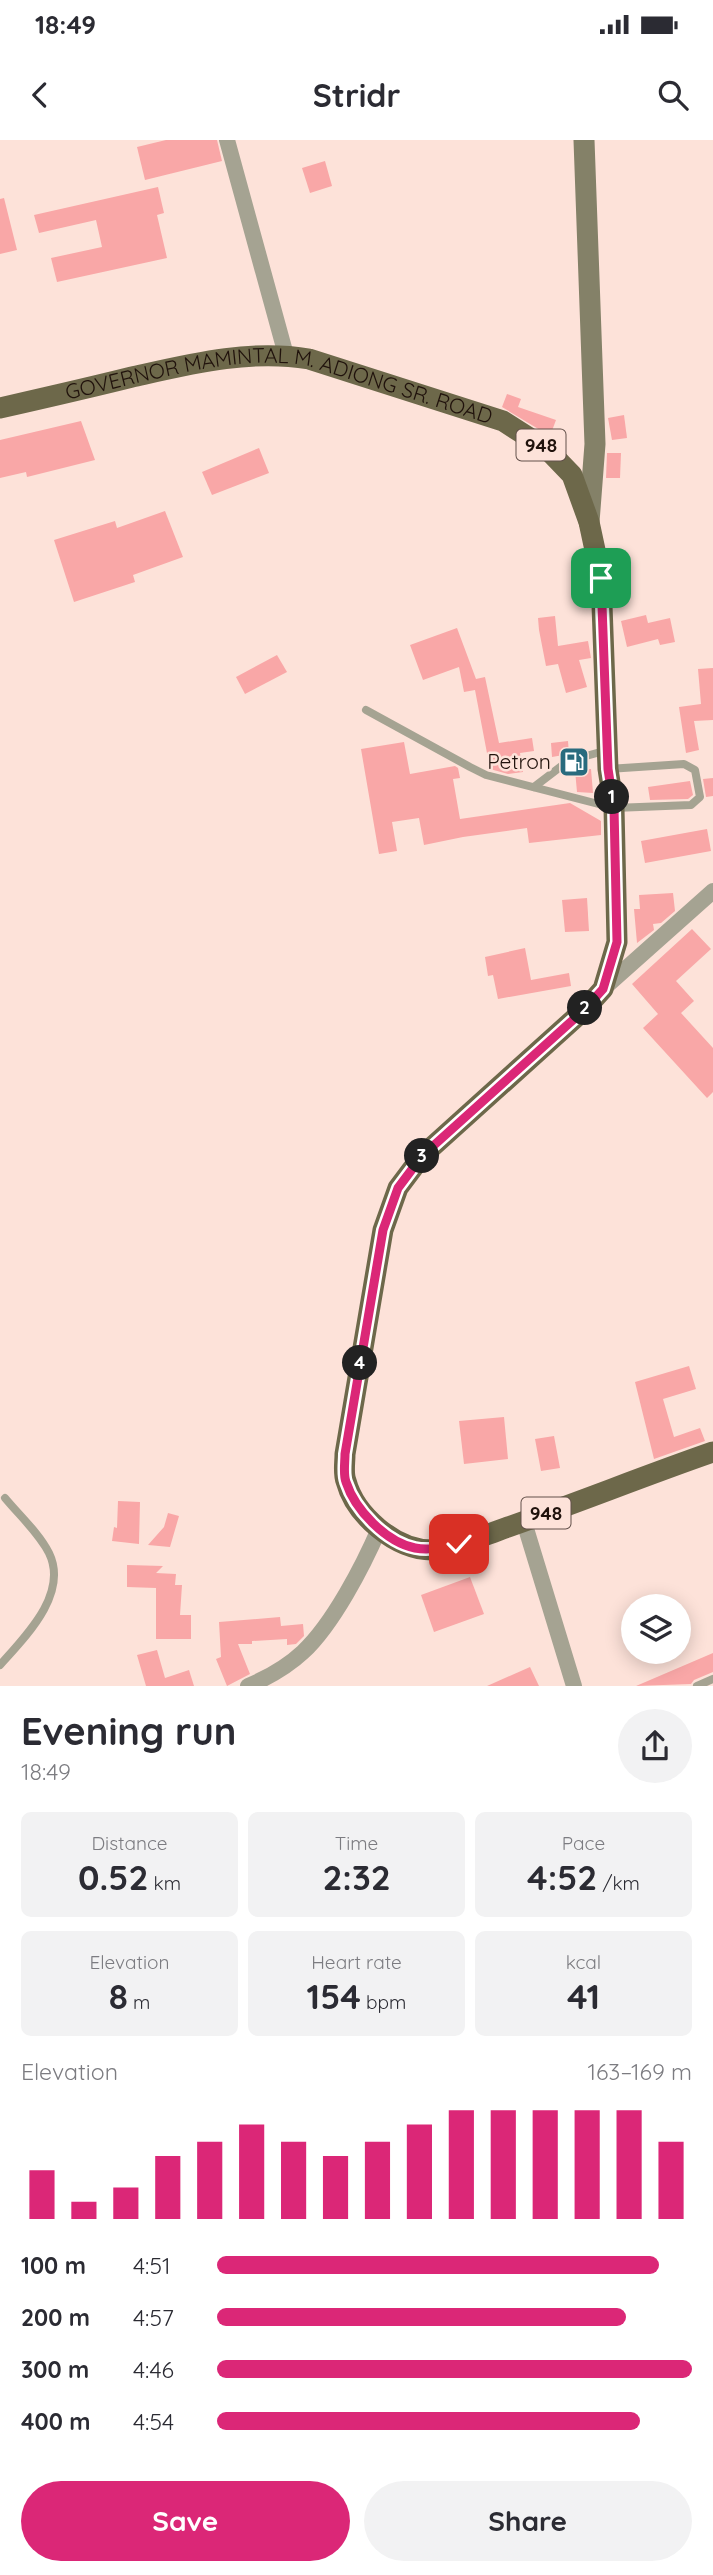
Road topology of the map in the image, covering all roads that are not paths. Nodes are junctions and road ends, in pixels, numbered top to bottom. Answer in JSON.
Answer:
{"nodes":[{"id":1,"x":227,"y":140,"type":"edge"},
{"id":2,"x":584,"y":140,"type":"edge"},
{"id":3,"x":286,"y":355,"type":"junction"},
{"id":4,"x":0,"y":408,"type":"edge"},
{"id":5,"x":589,"y":522,"type":"junction"},
{"id":6,"x":366,"y":710,"type":"dead end"},
{"id":7,"x":608,"y":760,"type":"junction"},
{"id":8,"x":534,"y":787,"type":"junction"},
{"id":9,"x":614,"y":808,"type":"junction"},
{"id":10,"x":713,"y":891,"type":"edge"},
{"id":11,"x":603,"y":989,"type":"junction"},
{"id":12,"x":713,"y":1452,"type":"edge"},
{"id":13,"x":5,"y":1498,"type":"dead end"},
{"id":14,"x":524,"y":1522,"type":"junction"},
{"id":15,"x":379,"y":1529,"type":"junction"},
{"id":16,"x":0,"y":1665,"type":"edge"},
{"id":17,"x":713,"y":1679,"type":"edge"},
{"id":18,"x":250,"y":1686,"type":"edge"},
{"id":19,"x":574,"y":1686,"type":"edge"},
{"id":20,"x":697,"y":1686,"type":"edge"}],
"edges":[{"from":1,"to":3,"type":"street"},
{"from":2,"to":5,"type":"street"},
{"from":3,"to":4,"type":"main road","name":"GOVERNOR MAMINTAL M. ADIONG SR. ROAD","number":"948"},
{"from":3,"to":5,"type":"main road","name":"GOVERNOR MAMINTAL M. ADIONG SR. ROAD","number":"948"},
{"from":5,"to":7,"type":"main road","name":"GOVERNOR MAMINTAL M. ADIONG SR. ROAD","number":"948"},
{"from":6,"to":8,"type":"lane"},
{"from":7,"to":8,"type":"lane"},
{"from":7,"to":9,"type":"main road","name":"GOVERNOR MAMINTAL M. ADIONG SR. ROAD","number":"948"},
{"from":7,"to":9,"type":"lane"},
{"from":8,"to":9,"type":"lane"},
{"from":9,"to":11,"type":"main road","name":"GOVERNOR MAMINTAL M. ADIONG SR. ROAD","number":"948"},
{"from":10,"to":11,"type":"street"},
{"from":11,"to":15,"type":"main road","name":"GOVERNOR MAMINTAL M. ADIONG SR. ROAD","number":"948"},
{"from":12,"to":14,"type":"main road","name":"GOVERNOR MAMINTAL M. ADIONG SR. ROAD","number":"948"},
{"from":13,"to":16,"type":"lane"},
{"from":14,"to":15,"type":"main road","name":"GOVERNOR MAMINTAL M. ADIONG SR. ROAD","number":"948"},
{"from":14,"to":19,"type":"street"},
{"from":15,"to":18,"type":"street"},
{"from":17,"to":20,"type":"lane"}]}
